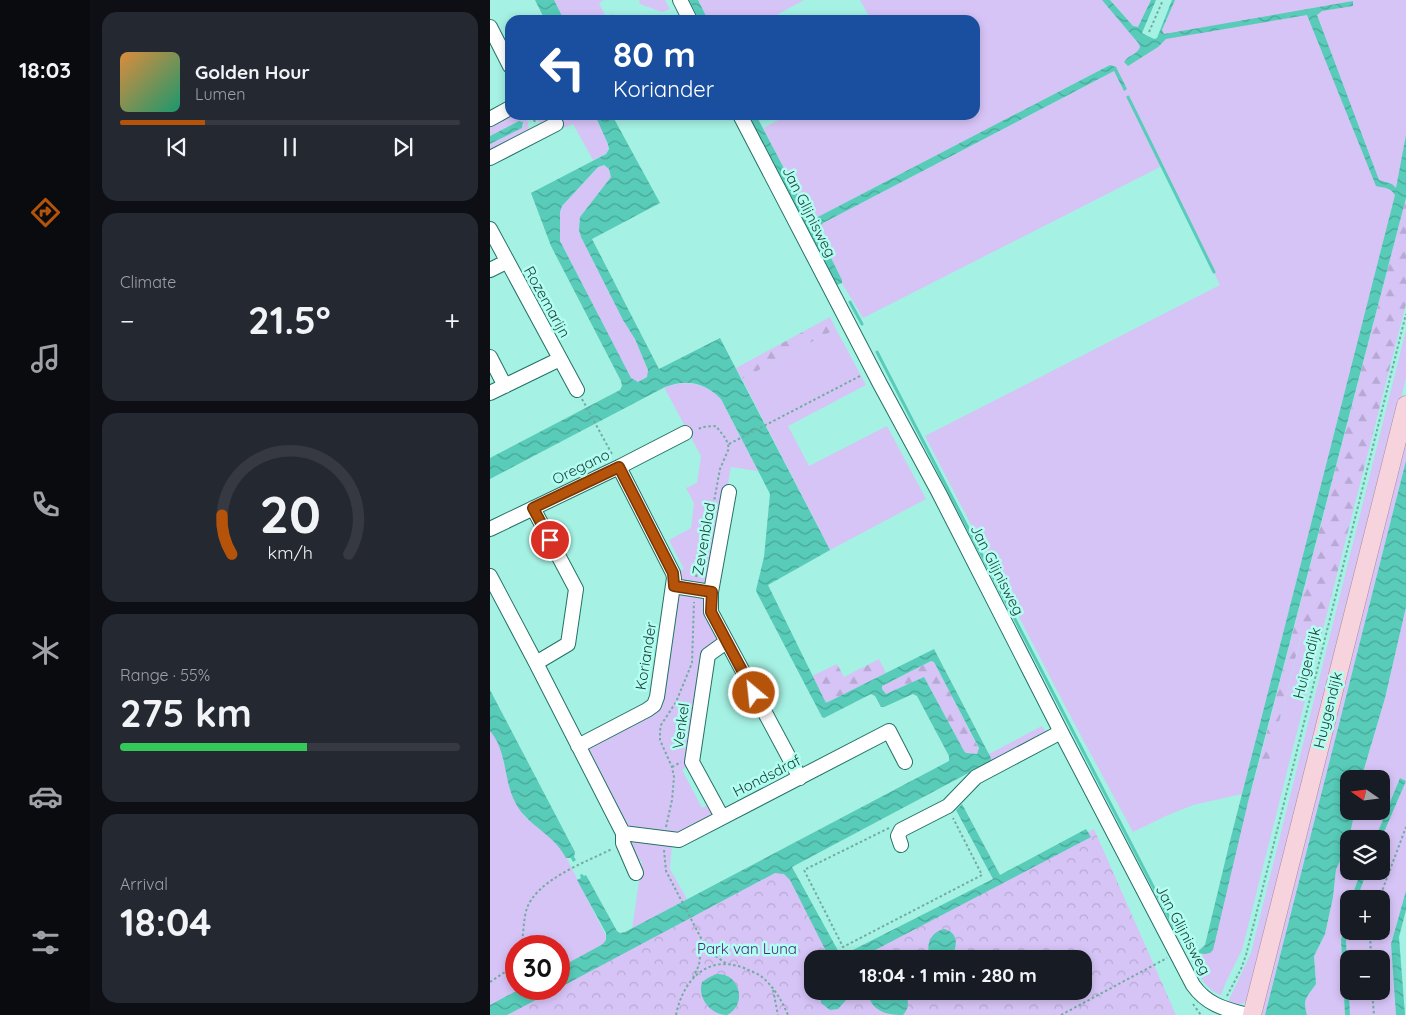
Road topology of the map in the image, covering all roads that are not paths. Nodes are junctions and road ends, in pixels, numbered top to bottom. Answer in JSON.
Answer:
{"nodes":[{"id":1,"x":680,"y":0,"type":"edge"},
{"id":2,"x":688,"y":15,"type":"edge"},
{"id":3,"x":490,"y":27,"type":"edge"},
{"id":4,"x":505,"y":56,"type":"edge"},
{"id":5,"x":505,"y":111,"type":"edge"},
{"id":6,"x":490,"y":119,"type":"edge"},
{"id":7,"x":743,"y":120,"type":"edge"},
{"id":8,"x":556,"y":124,"type":"dead end"},
{"id":9,"x":490,"y":158,"type":"edge"},
{"id":10,"x":490,"y":229,"type":"edge"},
{"id":11,"x":506,"y":262,"type":"junction"},
{"id":12,"x":490,"y":270,"type":"edge"},
{"id":13,"x":490,"y":357,"type":"edge"},
{"id":14,"x":560,"y":359,"type":"junction"},
{"id":15,"x":505,"y":386,"type":"junction"},
{"id":16,"x":577,"y":390,"type":"dead end"},
{"id":17,"x":490,"y":394,"type":"edge"},
{"id":18,"x":1406,"y":405,"type":"edge"},
{"id":19,"x":686,"y":432,"type":"road end"},
{"id":20,"x":619,"y":467,"type":"junction"},
{"id":21,"x":730,"y":492,"type":"dead end"},
{"id":22,"x":533,"y":508,"type":"junction"},
{"id":23,"x":490,"y":529,"type":"edge"},
{"id":24,"x":490,"y":576,"type":"edge"},
{"id":25,"x":674,"y":586,"type":"junction"},
{"id":26,"x":712,"y":592,"type":"junction"},
{"id":27,"x":726,"y":642,"type":"junction"},
{"id":28,"x":536,"y":663,"type":"junction"},
{"id":29,"x":1061,"y":732,"type":"junction"},
{"id":30,"x":578,"y":746,"type":"junction"},
{"id":31,"x":905,"y":762,"type":"dead end"},
{"id":32,"x":800,"y":778,"type":"junction"},
{"id":33,"x":722,"y":818,"type":"junction"},
{"id":34,"x":623,"y":838,"type":"junction"},
{"id":35,"x":900,"y":839,"type":"road end"},
{"id":36,"x":636,"y":873,"type":"dead end"},
{"id":37,"x":1247,"y":1015,"type":"edge"},
{"id":38,"x":1252,"y":1015,"type":"edge"}],
"edges":[{"from":1,"to":2,"type":"street"},
{"from":3,"to":4,"type":"street"},
{"from":5,"to":6,"type":"street"},
{"from":7,"to":29,"type":"street","name":"Jan Glijnisweg"},
{"from":8,"to":9,"type":"street"},
{"from":10,"to":11,"type":"street","name":"Rozemarijn"},
{"from":11,"to":12,"type":"street"},
{"from":11,"to":14,"type":"street","name":"Rozemarijn"},
{"from":13,"to":15,"type":"street"},
{"from":14,"to":15,"type":"street"},
{"from":14,"to":16,"type":"street","name":"Rozemarijn"},
{"from":15,"to":17,"type":"street"},
{"from":18,"to":38,"type":"main road","name":"Huygendijk"},
{"from":19,"to":20,"type":"street","name":"Oregano"},
{"from":20,"to":22,"type":"street","name":"Oregano"},
{"from":20,"to":25,"type":"street","name":"Koriander"},
{"from":21,"to":26,"type":"street","name":"Zevenblad"},
{"from":22,"to":23,"type":"street","name":"Oregano"},
{"from":22,"to":28,"type":"street"},
{"from":24,"to":28,"type":"street"},
{"from":25,"to":26,"type":"street","name":"Zevenblad"},
{"from":25,"to":30,"type":"street","name":"Koriander"},
{"from":26,"to":27,"type":"street","name":"Zevenblad"},
{"from":27,"to":32,"type":"street","name":"Zevenblad"},
{"from":27,"to":33,"type":"street","name":"Venkel"},
{"from":28,"to":30,"type":"street"},
{"from":29,"to":35,"type":"street"},
{"from":29,"to":37,"type":"street","name":"Jan Glijnisweg"},
{"from":30,"to":34,"type":"street"},
{"from":31,"to":32,"type":"street","name":"Hondsdraf"},
{"from":32,"to":33,"type":"street","name":"Hondsdraf"},
{"from":33,"to":34,"type":"street","name":"Hondsdraf"},
{"from":34,"to":36,"type":"street"}]}
